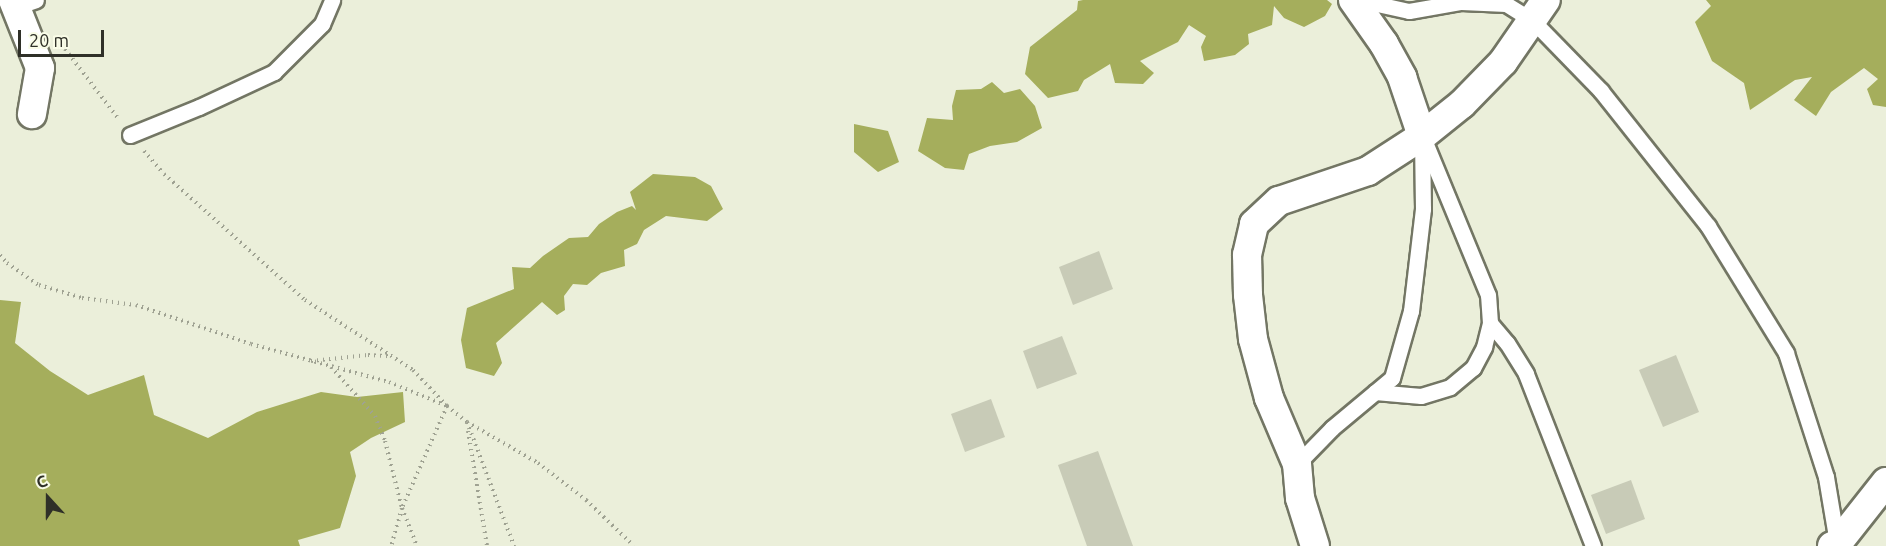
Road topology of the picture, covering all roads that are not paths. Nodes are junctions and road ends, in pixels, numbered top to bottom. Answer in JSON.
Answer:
{"nodes":[{"id":1,"x":332,"y":0,"type":"edge"},
{"id":2,"x":1353,"y":0,"type":"edge"},
{"id":3,"x":1359,"y":0,"type":"edge"},
{"id":4,"x":22,"y":2,"type":"edge"},
{"id":5,"x":1539,"y":10,"type":"edge"},
{"id":6,"x":32,"y":114,"type":"dead end"},
{"id":7,"x":130,"y":135,"type":"road end"},
{"id":8,"x":1422,"y":135,"type":"junction"},
{"id":9,"x":1490,"y":323,"type":"junction"},
{"id":10,"x":1375,"y":392,"type":"junction"},
{"id":11,"x":1297,"y":464,"type":"junction"},
{"id":12,"x":1886,"y":482,"type":"edge"},
{"id":13,"x":1835,"y":545,"type":"edge"},
{"id":14,"x":1315,"y":546,"type":"edge"},
{"id":15,"x":1593,"y":546,"type":"edge"}],
"edges":[{"from":1,"to":7,"type":"lane"},
{"from":2,"to":8,"type":"street"},
{"from":3,"to":5,"type":"lane"},
{"from":4,"to":6,"type":"street"},
{"from":5,"to":8,"type":"street"},
{"from":5,"to":13,"type":"lane"},
{"from":8,"to":9,"type":"lane"},
{"from":8,"to":10,"type":"lane"},
{"from":8,"to":11,"type":"street"},
{"from":9,"to":10,"type":"lane"},
{"from":9,"to":15,"type":"lane"},
{"from":10,"to":11,"type":"lane"},
{"from":11,"to":14,"type":"street"},
{"from":12,"to":13,"type":"street"}]}
